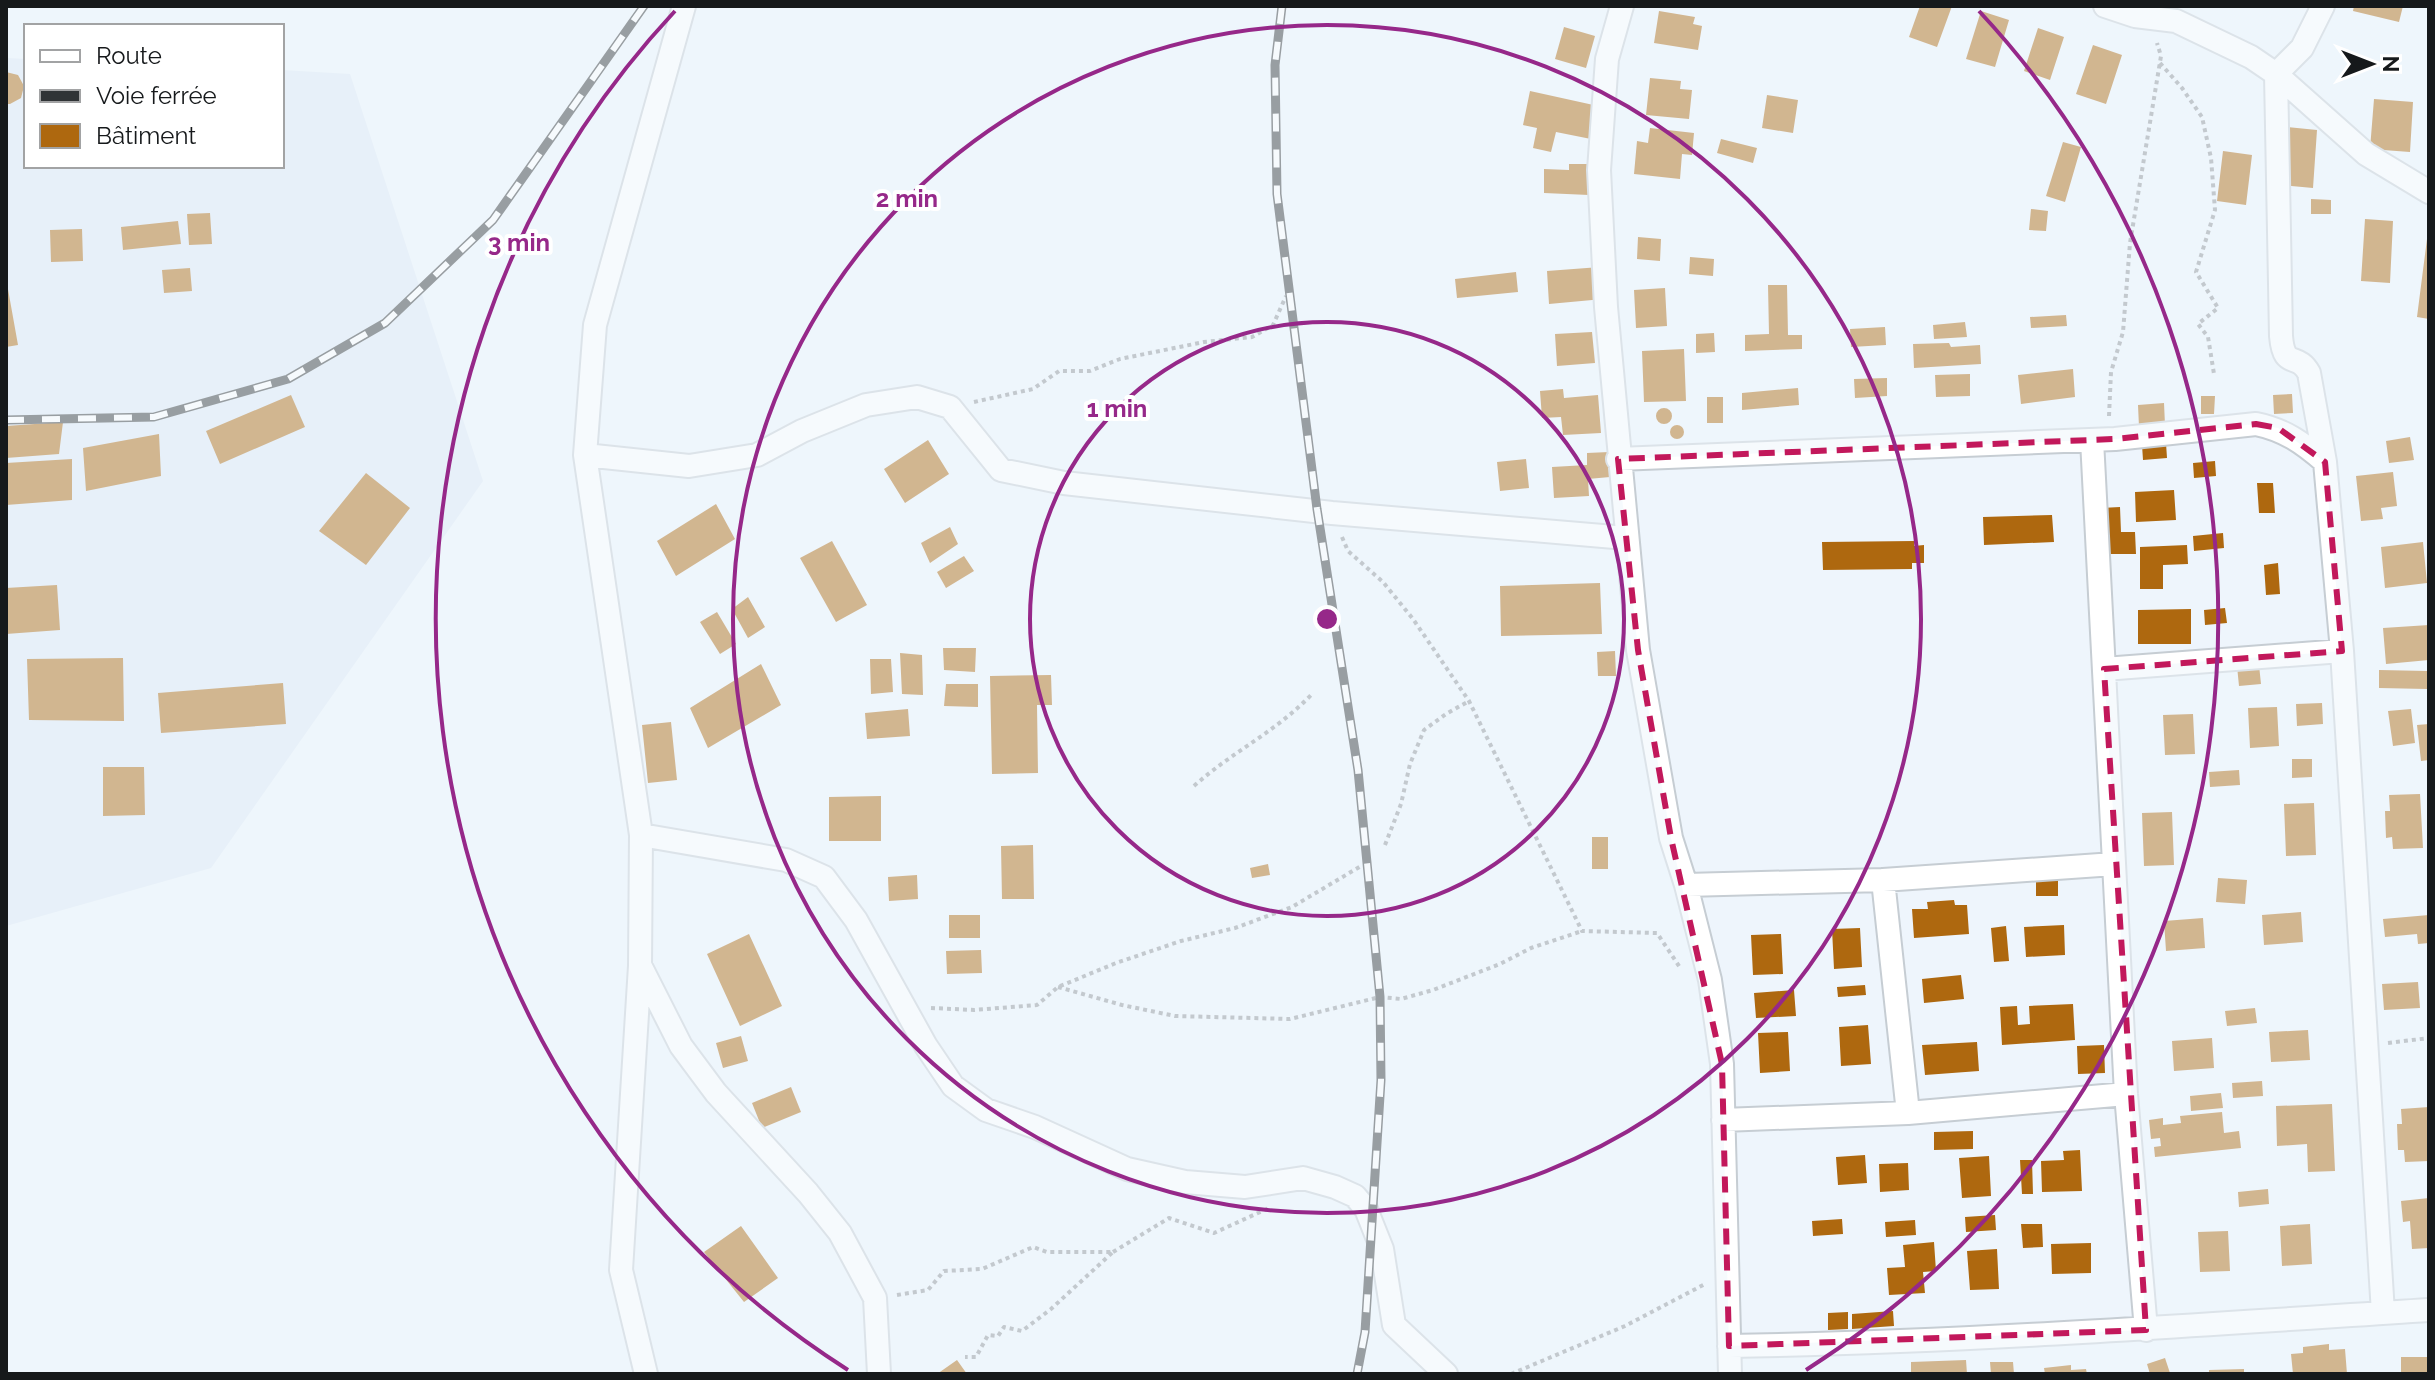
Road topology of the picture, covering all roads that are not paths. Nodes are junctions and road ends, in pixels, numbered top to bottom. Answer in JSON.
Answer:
{"nodes":[{"id":1,"x":684,"y":6,"type":"edge"},
{"id":2,"x":1622,"y":6,"type":"edge"},
{"id":3,"x":2105,"y":6,"type":"edge"},
{"id":4,"x":2323,"y":6,"type":"edge"},
{"id":5,"x":2140,"y":13,"type":"edge"},
{"id":6,"x":2276,"y":74,"type":"junction"},
{"id":7,"x":2429,"y":192,"type":"edge"},
{"id":8,"x":2092,"y":440,"type":"junction"},
{"id":9,"x":585,"y":455,"type":"junction"},
{"id":10,"x":1618,"y":459,"type":"junction"},
{"id":11,"x":2325,"y":462,"type":"junction"},
{"id":12,"x":1626,"y":538,"type":"junction"},
{"id":13,"x":2342,"y":651,"type":"junction"},
{"id":14,"x":2104,"y":669,"type":"junction"},
{"id":15,"x":641,"y":835,"type":"junction"},
{"id":16,"x":2114,"y":864,"type":"junction"},
{"id":17,"x":1883,"y":880,"type":"junction"},
{"id":18,"x":1686,"y":885,"type":"junction"},
{"id":19,"x":640,"y":966,"type":"junction"},
{"id":20,"x":2126,"y":1094,"type":"junction"},
{"id":21,"x":1908,"y":1113,"type":"junction"},
{"id":22,"x":1723,"y":1120,"type":"junction"},
{"id":23,"x":2429,"y":1310,"type":"edge"},
{"id":24,"x":2383,"y":1313,"type":"junction"},
{"id":25,"x":2146,"y":1330,"type":"junction"},
{"id":26,"x":1729,"y":1346,"type":"junction"},
{"id":27,"x":646,"y":1374,"type":"edge"},
{"id":28,"x":879,"y":1374,"type":"edge"},
{"id":29,"x":1446,"y":1374,"type":"edge"},
{"id":30,"x":1730,"y":1374,"type":"edge"}],
"edges":[{"from":1,"to":9,"type":"street"},
{"from":2,"to":10,"type":"street"},
{"from":3,"to":5,"type":"street"},
{"from":4,"to":6,"type":"street"},
{"from":5,"to":6,"type":"street"},
{"from":6,"to":7,"type":"street"},
{"from":6,"to":11,"type":"street"},
{"from":8,"to":10,"type":"street"},
{"from":8,"to":11,"type":"street"},
{"from":8,"to":14,"type":"street"},
{"from":9,"to":12,"type":"street"},
{"from":9,"to":15,"type":"street"},
{"from":10,"to":12,"type":"street"},
{"from":11,"to":13,"type":"street"},
{"from":12,"to":18,"type":"street"},
{"from":13,"to":14,"type":"street"},
{"from":13,"to":24,"type":"street"},
{"from":14,"to":16,"type":"street"},
{"from":15,"to":19,"type":"street"},
{"from":15,"to":29,"type":"street"},
{"from":16,"to":17,"type":"street"},
{"from":16,"to":20,"type":"street"},
{"from":17,"to":18,"type":"street"},
{"from":17,"to":21,"type":"street"},
{"from":18,"to":22,"type":"street"},
{"from":19,"to":27,"type":"street"},
{"from":19,"to":28,"type":"street"},
{"from":20,"to":21,"type":"street"},
{"from":20,"to":25,"type":"street"},
{"from":21,"to":22,"type":"street"},
{"from":22,"to":26,"type":"street"},
{"from":23,"to":24,"type":"street"},
{"from":24,"to":25,"type":"street"},
{"from":25,"to":26,"type":"street"},
{"from":26,"to":30,"type":"street"}]}
